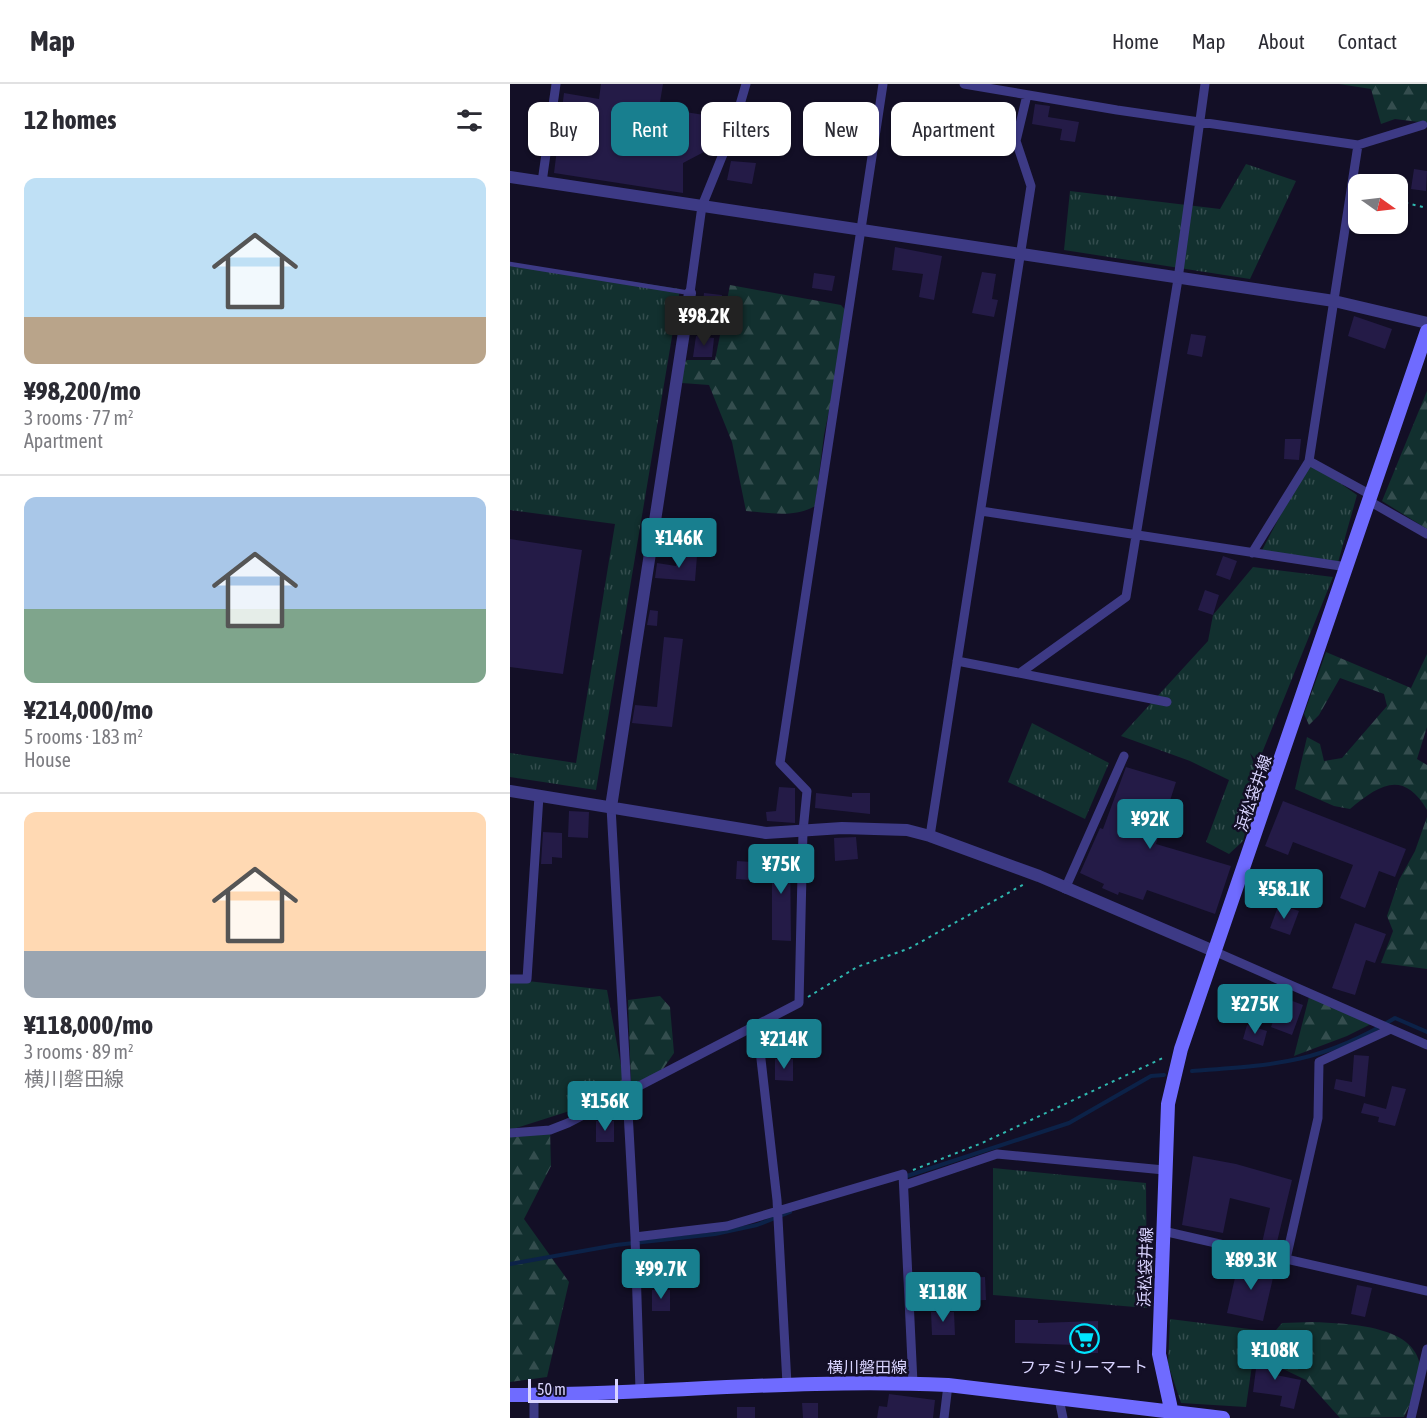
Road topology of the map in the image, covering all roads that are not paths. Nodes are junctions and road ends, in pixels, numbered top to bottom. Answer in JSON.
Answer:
{"nodes":[{"id":1,"x":556,"y":84,"type":"edge"},
{"id":2,"x":746,"y":84,"type":"edge"},
{"id":3,"x":883,"y":84,"type":"edge"},
{"id":4,"x":964,"y":84,"type":"edge"},
{"id":5,"x":1205,"y":84,"type":"edge"},
{"id":6,"x":1027,"y":95,"type":"junction"},
{"id":7,"x":1200,"y":122,"type":"junction"},
{"id":8,"x":1423,"y":124,"type":"dead end"},
{"id":9,"x":1358,"y":145,"type":"junction"},
{"id":10,"x":510,"y":177,"type":"edge"},
{"id":11,"x":542,"y":182,"type":"junction"},
{"id":12,"x":702,"y":206,"type":"junction"},
{"id":13,"x":861,"y":231,"type":"junction"},
{"id":14,"x":1019,"y":255,"type":"junction"},
{"id":15,"x":510,"y":264,"type":"edge"},
{"id":16,"x":1178,"y":279,"type":"junction"},
{"id":17,"x":690,"y":292,"type":"junction"},
{"id":18,"x":1334,"y":301,"type":"junction"},
{"id":19,"x":1427,"y":324,"type":"edge"},
{"id":20,"x":1427,"y":331,"type":"edge"},
{"id":21,"x":1309,"y":461,"type":"junction"},
{"id":22,"x":1370,"y":498,"type":"junction"},
{"id":23,"x":981,"y":511,"type":"junction"},
{"id":24,"x":1427,"y":534,"type":"edge"},
{"id":25,"x":1135,"y":535,"type":"junction"},
{"id":26,"x":1252,"y":553,"type":"junction"},
{"id":27,"x":1347,"y":567,"type":"junction"},
{"id":28,"x":957,"y":661,"type":"junction"},
{"id":29,"x":1020,"y":673,"type":"junction"},
{"id":30,"x":1167,"y":702,"type":"dead end"},
{"id":31,"x":1124,"y":756,"type":"dead end"},
{"id":32,"x":510,"y":791,"type":"edge"},
{"id":33,"x":539,"y":796,"type":"junction"},
{"id":34,"x":610,"y":807,"type":"junction"},
{"id":35,"x":803,"y":831,"type":"junction"},
{"id":36,"x":930,"y":836,"type":"junction"},
{"id":37,"x":1065,"y":889,"type":"junction"},
{"id":38,"x":1216,"y":952,"type":"junction"},
{"id":39,"x":510,"y":979,"type":"edge"},
{"id":40,"x":757,"y":1024,"type":"junction"},
{"id":41,"x":1391,"y":1029,"type":"junction"},
{"id":42,"x":1427,"y":1045,"type":"edge"},
{"id":43,"x":626,"y":1092,"type":"junction"},
{"id":44,"x":510,"y":1133,"type":"edge"},
{"id":45,"x":1164,"y":1170,"type":"junction"},
{"id":46,"x":905,"y":1185,"type":"junction"},
{"id":47,"x":777,"y":1211,"type":"junction"},
{"id":48,"x":1163,"y":1230,"type":"junction"},
{"id":49,"x":635,"y":1237,"type":"junction"},
{"id":50,"x":1286,"y":1258,"type":"junction"},
{"id":51,"x":1427,"y":1291,"type":"edge"},
{"id":52,"x":1427,"y":1349,"type":"edge"},
{"id":53,"x":913,"y":1383,"type":"junction"},
{"id":54,"x":787,"y":1384,"type":"junction"},
{"id":55,"x":948,"y":1385,"type":"junction"},
{"id":56,"x":640,"y":1390,"type":"junction"},
{"id":57,"x":534,"y":1394,"type":"junction"},
{"id":58,"x":510,"y":1395,"type":"edge"},
{"id":59,"x":1059,"y":1399,"type":"junction"},
{"id":60,"x":1172,"y":1415,"type":"edge"},
{"id":61,"x":534,"y":1418,"type":"edge"},
{"id":62,"x":944,"y":1418,"type":"edge"},
{"id":63,"x":1063,"y":1418,"type":"edge"},
{"id":64,"x":1223,"y":1418,"type":"edge"},
{"id":65,"x":1411,"y":1418,"type":"edge"}],
"edges":[{"from":1,"to":11,"type":"street"},
{"from":2,"to":12,"type":"street"},
{"from":3,"to":13,"type":"street"},
{"from":4,"to":6,"type":"street"},
{"from":5,"to":7,"type":"street"},
{"from":6,"to":7,"type":"street"},
{"from":6,"to":14,"type":"street"},
{"from":7,"to":9,"type":"street"},
{"from":7,"to":16,"type":"street"},
{"from":8,"to":9,"type":"street"},
{"from":9,"to":18,"type":"street"},
{"from":10,"to":11,"type":"street"},
{"from":11,"to":12,"type":"street"},
{"from":12,"to":13,"type":"street"},
{"from":12,"to":17,"type":"street"},
{"from":13,"to":14,"type":"street"},
{"from":13,"to":35,"type":"street"},
{"from":14,"to":16,"type":"street"},
{"from":14,"to":23,"type":"street"},
{"from":15,"to":17,"type":"lane"},
{"from":16,"to":18,"type":"street"},
{"from":16,"to":25,"type":"street"},
{"from":17,"to":34,"type":"street"},
{"from":18,"to":19,"type":"street"},
{"from":18,"to":21,"type":"street"},
{"from":20,"to":22,"type":"main road","name":"浜松袋井線"},
{"from":21,"to":22,"type":"street"},
{"from":21,"to":26,"type":"street"},
{"from":22,"to":24,"type":"street"},
{"from":22,"to":27,"type":"main road","name":"浜松袋井線"},
{"from":23,"to":25,"type":"street"},
{"from":23,"to":28,"type":"street"},
{"from":25,"to":26,"type":"street"},
{"from":25,"to":29,"type":"street"},
{"from":26,"to":27,"type":"street"},
{"from":27,"to":38,"type":"main road","name":"浜松袋井線"},
{"from":28,"to":29,"type":"street"},
{"from":28,"to":36,"type":"street"},
{"from":29,"to":30,"type":"street"},
{"from":31,"to":37,"type":"street"},
{"from":32,"to":33,"type":"street"},
{"from":33,"to":34,"type":"street"},
{"from":33,"to":39,"type":"street"},
{"from":34,"to":35,"type":"street"},
{"from":34,"to":43,"type":"street"},
{"from":35,"to":36,"type":"street"},
{"from":35,"to":40,"type":"street"},
{"from":36,"to":37,"type":"street"},
{"from":37,"to":38,"type":"street"},
{"from":38,"to":41,"type":"street"},
{"from":38,"to":45,"type":"main road","name":"浜松袋井線"},
{"from":40,"to":43,"type":"street"},
{"from":40,"to":47,"type":"street"},
{"from":41,"to":42,"type":"street"},
{"from":41,"to":50,"type":"street"},
{"from":43,"to":44,"type":"street"},
{"from":43,"to":49,"type":"street"},
{"from":45,"to":46,"type":"street"},
{"from":45,"to":48,"type":"main road","name":"浜松袋井線"},
{"from":46,"to":47,"type":"street"},
{"from":46,"to":53,"type":"street"},
{"from":47,"to":49,"type":"street"},
{"from":47,"to":54,"type":"street"},
{"from":48,"to":50,"type":"street"},
{"from":48,"to":60,"type":"main road","name":"浜松袋井線"},
{"from":49,"to":56,"type":"street"},
{"from":50,"to":51,"type":"street"},
{"from":52,"to":65,"type":"street"},
{"from":53,"to":54,"type":"main road","name":"横川磐田線"},
{"from":53,"to":55,"type":"main road","name":"横川磐田線"},
{"from":54,"to":56,"type":"main road","name":"横川磐田線"},
{"from":55,"to":59,"type":"main road","name":"横川磐田線"},
{"from":55,"to":62,"type":"street"},
{"from":56,"to":57,"type":"main road","name":"横川磐田線"},
{"from":57,"to":58,"type":"main road","name":"横川磐田線"},
{"from":57,"to":61,"type":"street"},
{"from":59,"to":60,"type":"main road","name":"横川磐田線"},
{"from":59,"to":63,"type":"street"},
{"from":60,"to":64,"type":"main road","name":"横川磐田線"}]}
